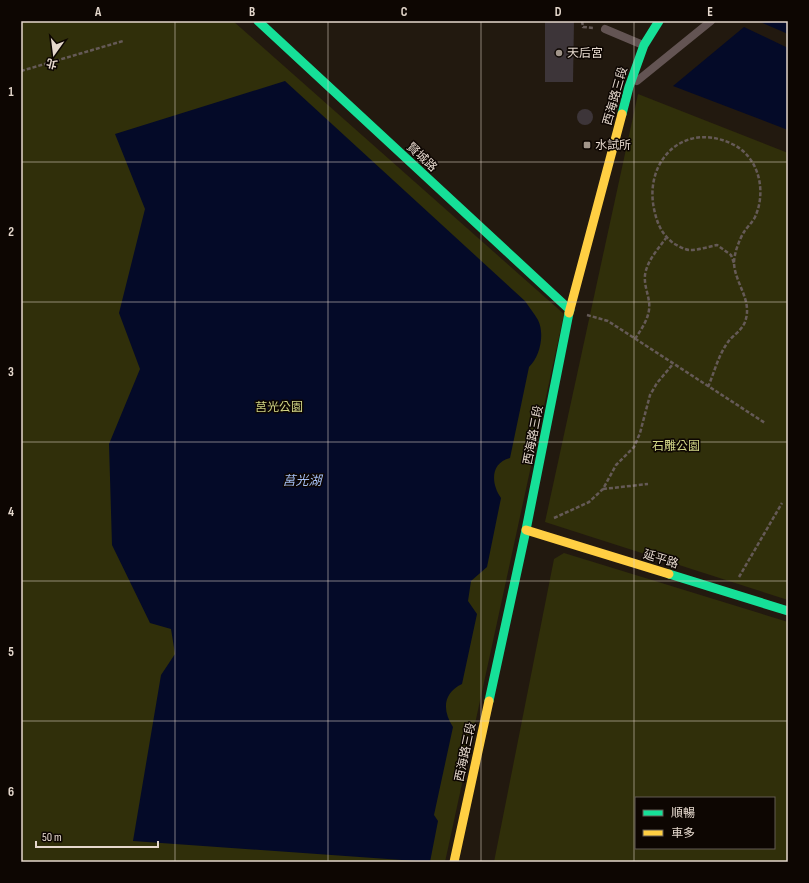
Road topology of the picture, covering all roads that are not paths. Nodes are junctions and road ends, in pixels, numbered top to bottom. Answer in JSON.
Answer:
{"nodes":[{"id":1,"x":258,"y":21,"type":"edge"},
{"id":2,"x":659,"y":21,"type":"edge"},
{"id":3,"x":711,"y":21,"type":"edge"},
{"id":4,"x":605,"y":29,"type":"road end"},
{"id":5,"x":644,"y":45,"type":"junction"},
{"id":6,"x":629,"y":87,"type":"junction"},
{"id":7,"x":570,"y":310,"type":"junction"},
{"id":8,"x":526,"y":530,"type":"junction"},
{"id":9,"x":788,"y":611,"type":"edge"},
{"id":10,"x":454,"y":862,"type":"edge"}],
"edges":[{"from":1,"to":7,"type":"main road","name":"賢城路"},
{"from":2,"to":5,"type":"main road","name":"西海路三段"},
{"from":3,"to":6,"type":"lane"},
{"from":4,"to":5,"type":"lane"},
{"from":5,"to":6,"type":"main road","name":"西海路三段"},
{"from":6,"to":7,"type":"main road","name":"西海路三段"},
{"from":7,"to":8,"type":"main road","name":"西海路三段"},
{"from":8,"to":9,"type":"main road","name":"延平路"},
{"from":8,"to":10,"type":"main road","name":"西海路三段"}]}
